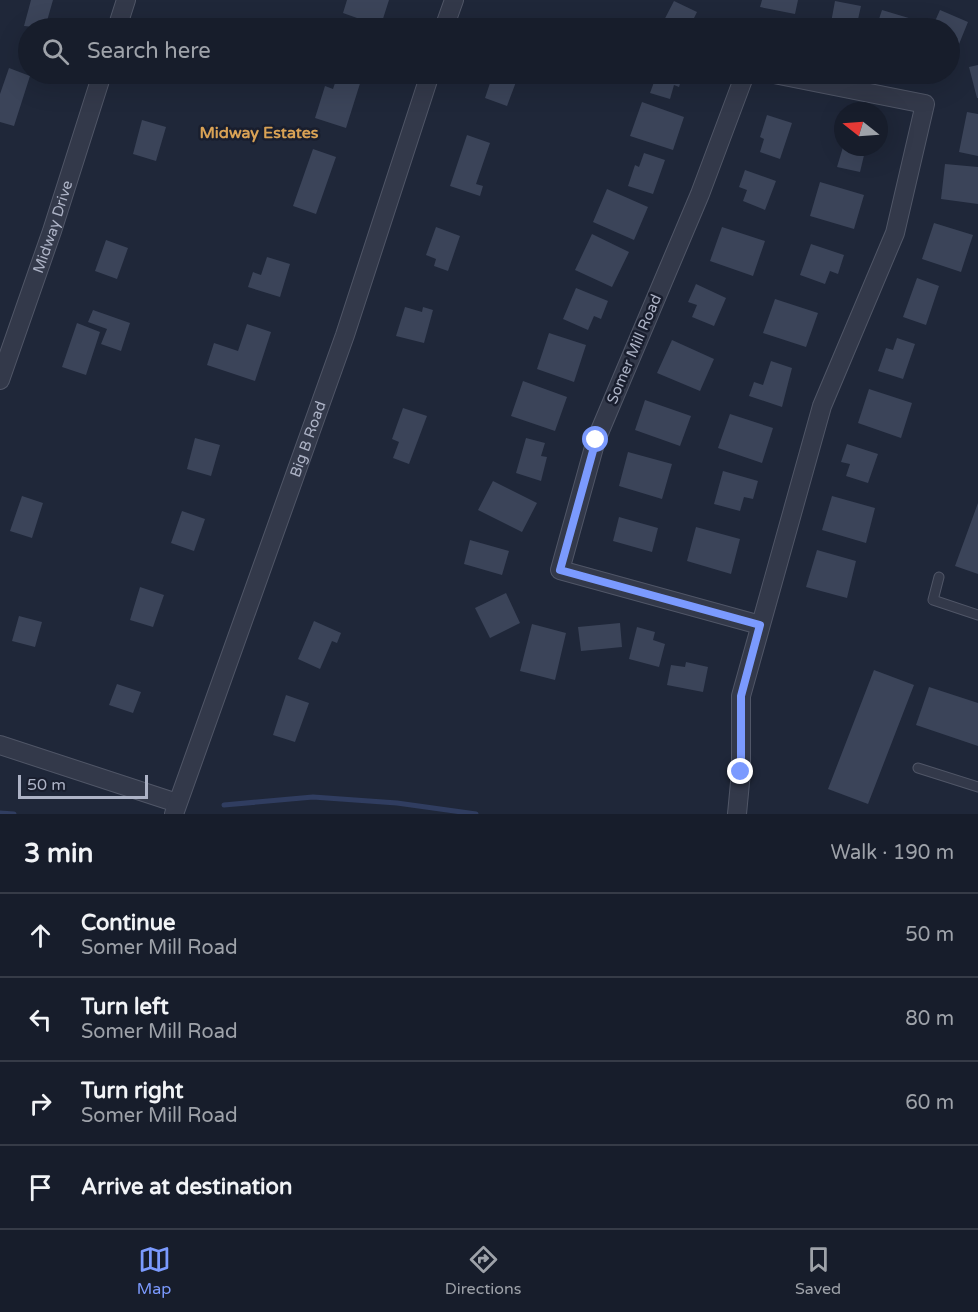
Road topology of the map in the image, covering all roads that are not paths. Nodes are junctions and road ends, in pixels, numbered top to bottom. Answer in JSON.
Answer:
{"nodes":[{"id":1,"x":126,"y":0,"type":"edge"},
{"id":2,"x":454,"y":0,"type":"edge"},
{"id":3,"x":120,"y":18,"type":"edge"},
{"id":4,"x":448,"y":18,"type":"edge"},
{"id":5,"x":99,"y":84,"type":"edge"},
{"id":6,"x":427,"y":84,"type":"edge"},
{"id":7,"x":741,"y":84,"type":"edge"},
{"id":8,"x":824,"y":84,"type":"edge"},
{"id":9,"x":0,"y":380,"type":"edge"},
{"id":10,"x":939,"y":577,"type":"dead end"},
{"id":11,"x":978,"y":615,"type":"edge"},
{"id":12,"x":760,"y":625,"type":"junction"},
{"id":13,"x":0,"y":745,"type":"edge"},
{"id":14,"x":918,"y":768,"type":"dead end"},
{"id":15,"x":978,"y":786,"type":"edge"},
{"id":16,"x":175,"y":809,"type":"edge"},
{"id":17,"x":737,"y":814,"type":"edge"}],
"edges":[{"from":1,"to":3,"type":"street"},
{"from":2,"to":4,"type":"street"},
{"from":5,"to":9,"type":"street","name":"Midway Drive"},
{"from":6,"to":16,"type":"street","name":"Big B Road"},
{"from":7,"to":12,"type":"street","name":"Somer Mill Road"},
{"from":8,"to":12,"type":"street"},
{"from":10,"to":11,"type":"lane"},
{"from":12,"to":17,"type":"street"},
{"from":13,"to":16,"type":"street"},
{"from":14,"to":15,"type":"lane"}]}
